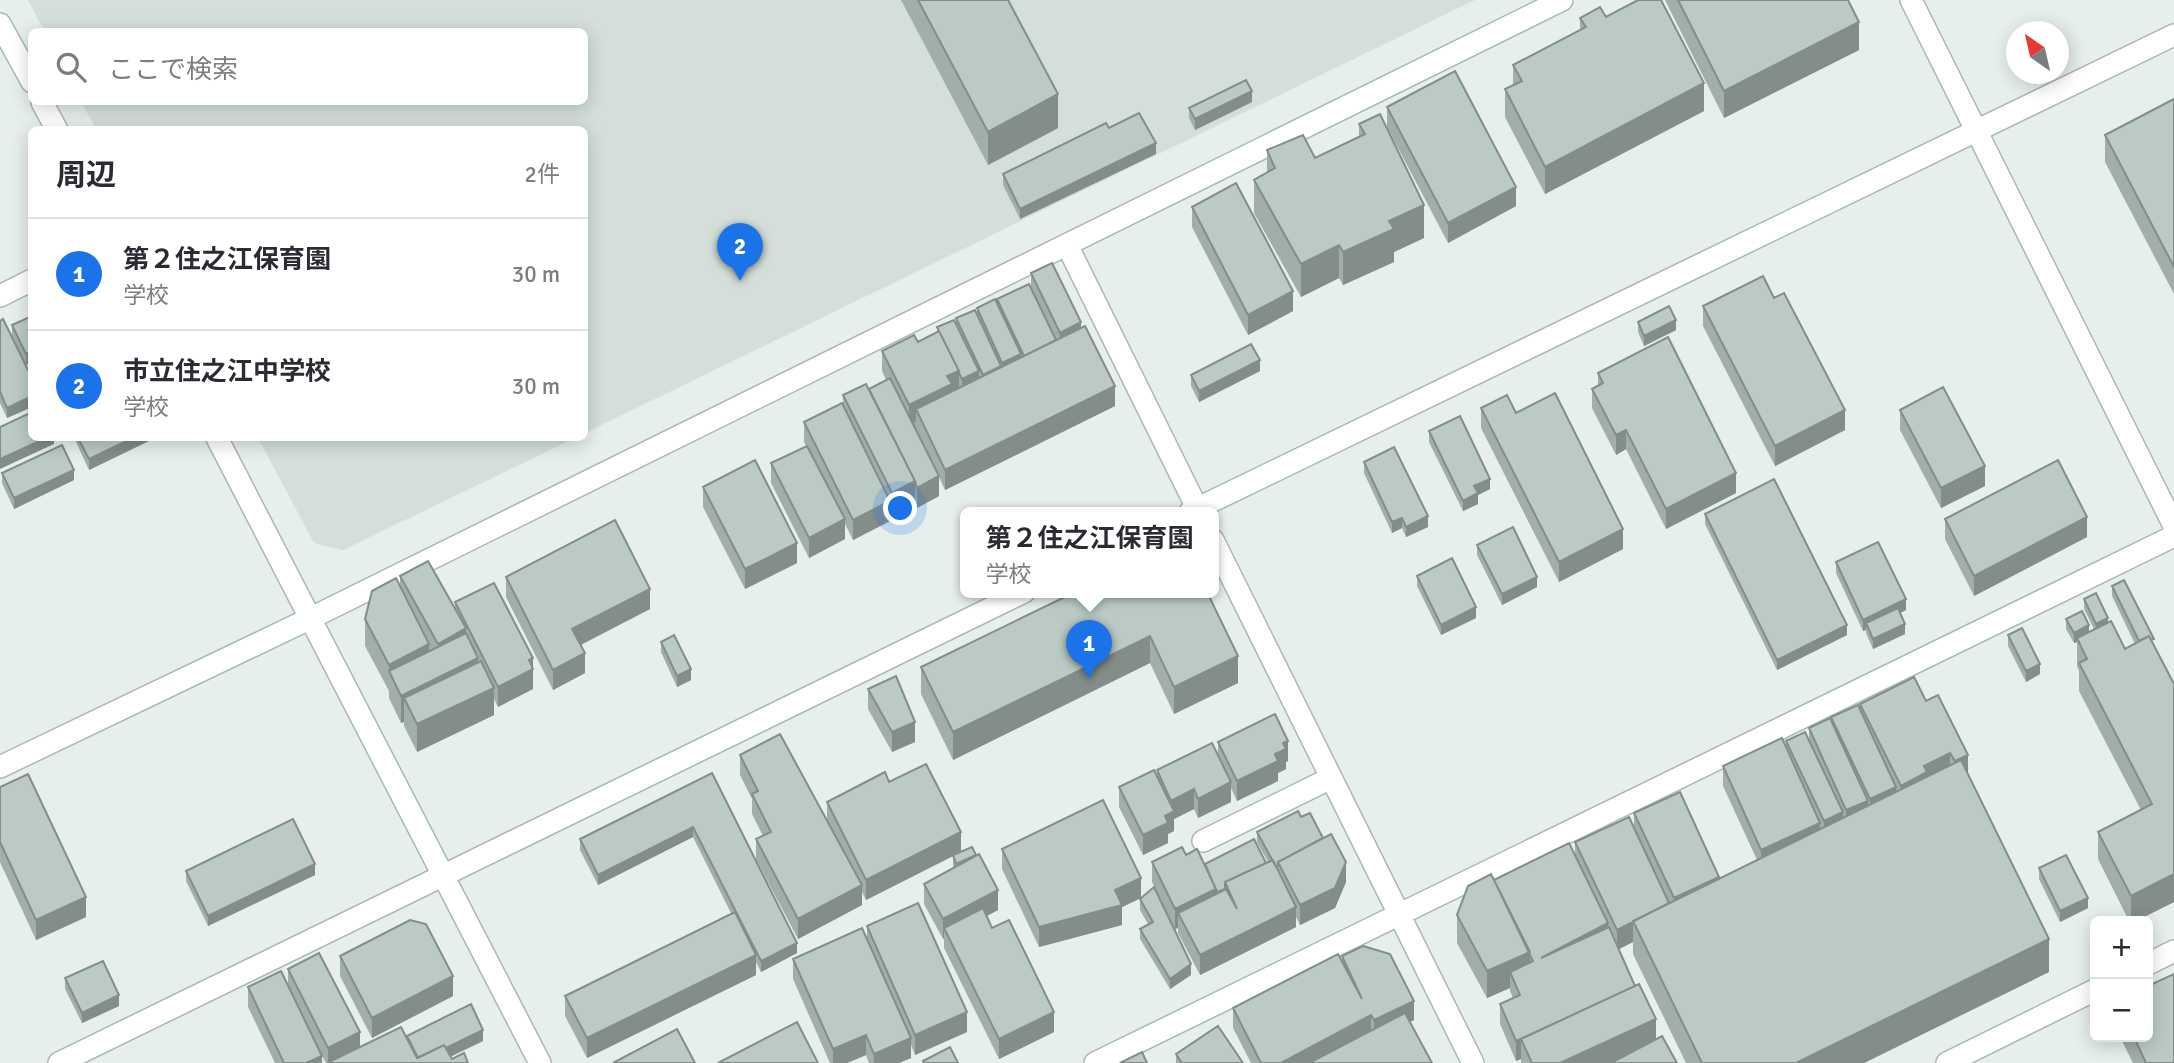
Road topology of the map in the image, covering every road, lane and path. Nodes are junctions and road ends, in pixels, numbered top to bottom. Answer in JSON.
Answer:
{"nodes":[{"id":1,"x":1562,"y":0,"type":"edge"},
{"id":2,"x":1911,"y":0,"type":"edge"},
{"id":3,"x":0,"y":24,"type":"edge"},
{"id":4,"x":2174,"y":35,"type":"edge"},
{"id":5,"x":28,"y":75,"type":"edge"},
{"id":6,"x":44,"y":105,"type":"edge"},
{"id":7,"x":55,"y":126,"type":"edge"},
{"id":8,"x":1976,"y":129,"type":"junction"},
{"id":9,"x":1067,"y":245,"type":"junction"},
{"id":10,"x":28,"y":282,"type":"edge"},
{"id":11,"x":0,"y":296,"type":"edge"},
{"id":12,"x":219,"y":441,"type":"edge"},
{"id":13,"x":1194,"y":507,"type":"edge"},
{"id":14,"x":1201,"y":507,"type":"edge"},
{"id":15,"x":2174,"y":526,"type":"edge"},
{"id":16,"x":2174,"y":536,"type":"edge"},
{"id":17,"x":1219,"y":552,"type":"edge"},
{"id":18,"x":1012,"y":598,"type":"edge"},
{"id":19,"x":309,"y":619,"type":"junction"},
{"id":20,"x":0,"y":767,"type":"edge"},
{"id":21,"x":1331,"y":778,"type":"junction"},
{"id":22,"x":1203,"y":841,"type":"dead end"},
{"id":23,"x":442,"y":876,"type":"junction"},
{"id":24,"x":1399,"y":915,"type":"junction"},
{"id":25,"x":2174,"y":951,"type":"edge"},
{"id":26,"x":2153,"y":962,"type":"edge"},
{"id":27,"x":2090,"y":992,"type":"edge"},
{"id":28,"x":59,"y":1063,"type":"edge"},
{"id":29,"x":540,"y":1063,"type":"edge"},
{"id":30,"x":1095,"y":1063,"type":"edge"},
{"id":31,"x":1473,"y":1063,"type":"edge"},
{"id":32,"x":1947,"y":1063,"type":"edge"}],
"edges":[{"from":1,"to":9,"type":"street"},
{"from":2,"to":8,"type":"street"},
{"from":3,"to":5,"type":"street"},
{"from":4,"to":8,"type":"street"},
{"from":6,"to":7,"type":"street"},
{"from":8,"to":14,"type":"street"},
{"from":8,"to":15,"type":"street"},
{"from":9,"to":13,"type":"street"},
{"from":9,"to":19,"type":"street"},
{"from":10,"to":11,"type":"street"},
{"from":12,"to":19,"type":"street"},
{"from":16,"to":24,"type":"street"},
{"from":17,"to":21,"type":"street"},
{"from":18,"to":23,"type":"street"},
{"from":19,"to":20,"type":"street"},
{"from":19,"to":23,"type":"street"},
{"from":21,"to":22,"type":"street"},
{"from":21,"to":24,"type":"street"},
{"from":23,"to":28,"type":"street"},
{"from":23,"to":29,"type":"street"},
{"from":24,"to":30,"type":"street"},
{"from":24,"to":31,"type":"street"},
{"from":25,"to":26,"type":"street"},
{"from":27,"to":32,"type":"street"}]}
